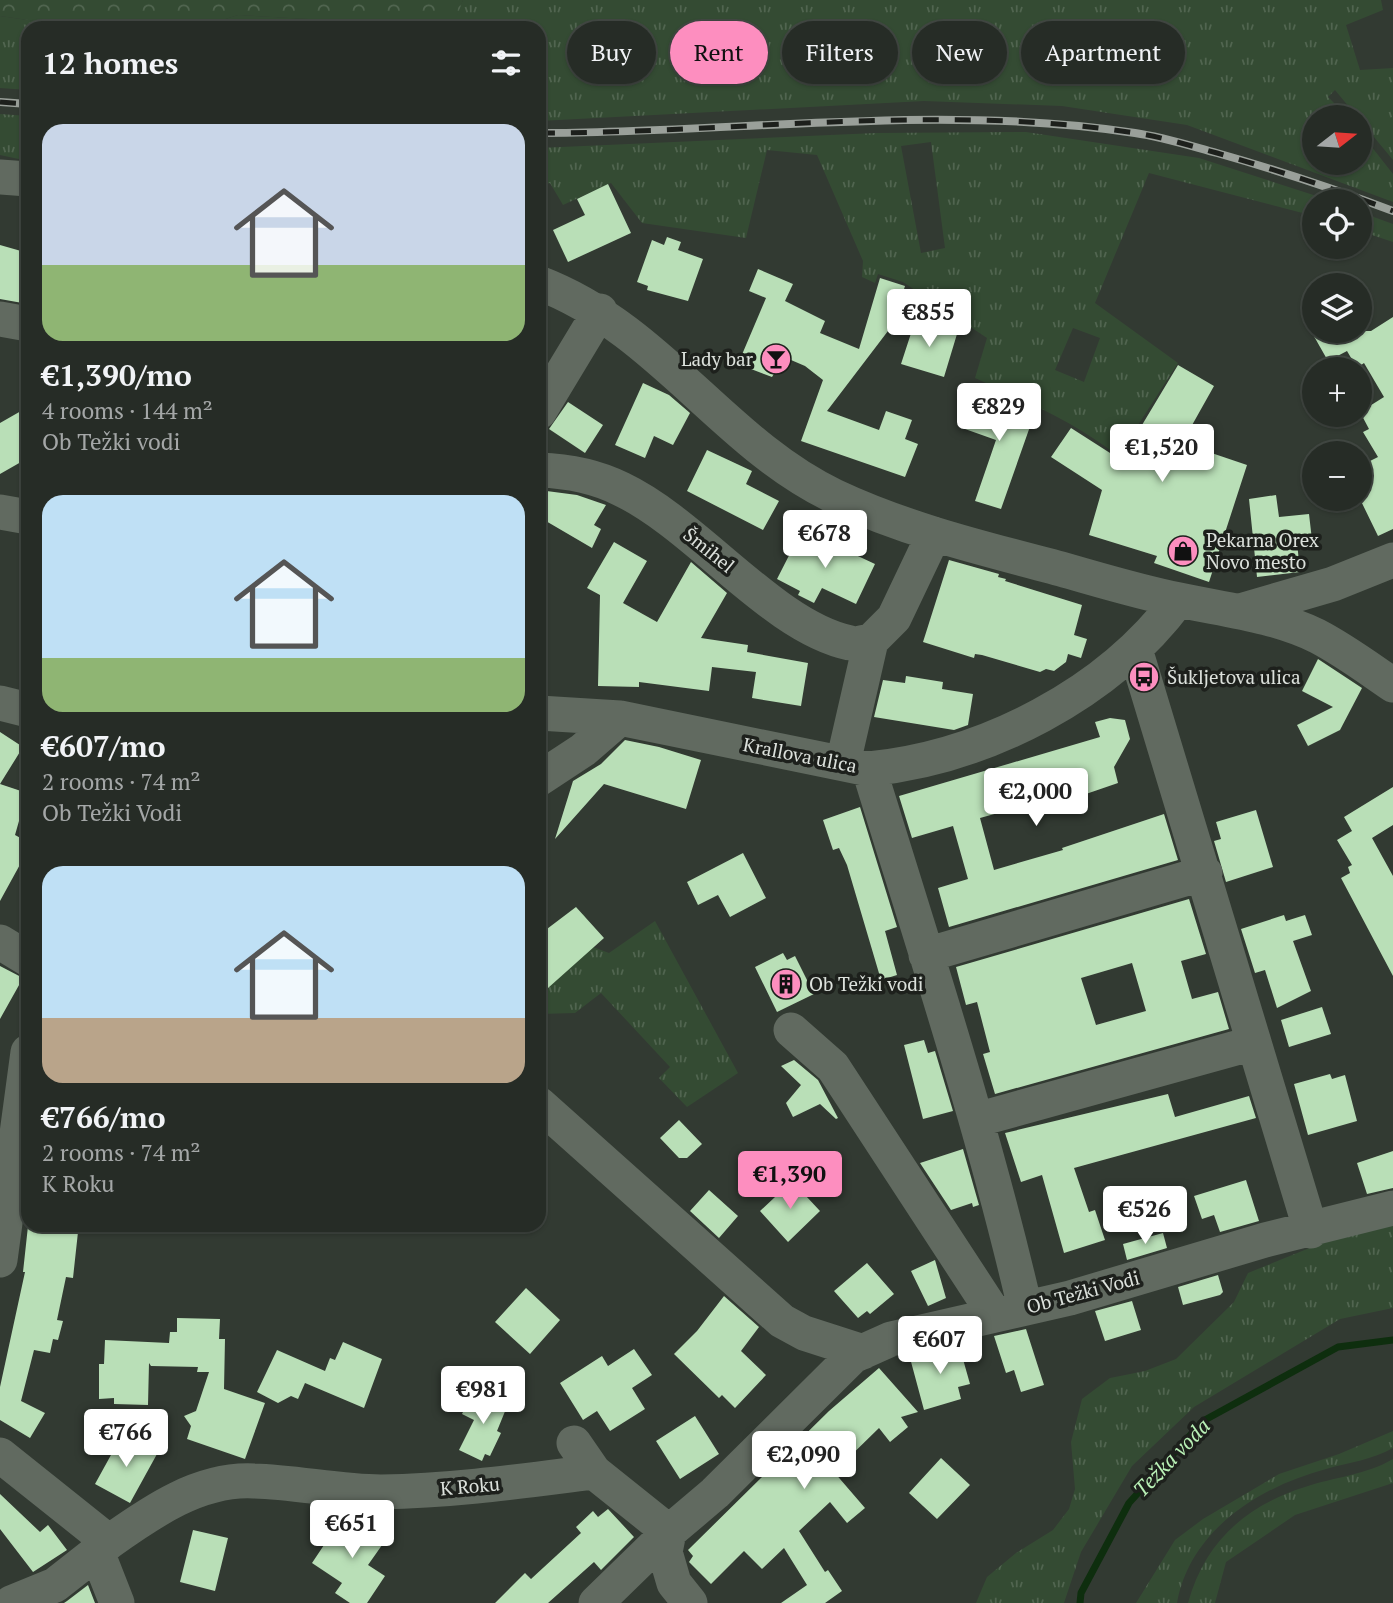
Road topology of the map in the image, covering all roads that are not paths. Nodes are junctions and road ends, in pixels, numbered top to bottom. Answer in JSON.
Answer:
{"nodes":[{"id":1,"x":0,"y":177,"type":"edge"},
{"id":2,"x":21,"y":179,"type":"edge"},
{"id":3,"x":546,"y":286,"type":"edge"},
{"id":4,"x":600,"y":312,"type":"junction"},
{"id":5,"x":0,"y":320,"type":"edge"},
{"id":6,"x":21,"y":323,"type":"edge"},
{"id":7,"x":546,"y":401,"type":"edge"},
{"id":8,"x":546,"y":471,"type":"edge"},
{"id":9,"x":0,"y":512,"type":"edge"},
{"id":10,"x":21,"y":516,"type":"edge"},
{"id":11,"x":934,"y":534,"type":"junction"},
{"id":12,"x":1393,"y":560,"type":"edge"},
{"id":13,"x":1178,"y":600,"type":"junction"},
{"id":14,"x":1240,"y":611,"type":"junction"},
{"id":15,"x":870,"y":640,"type":"junction"},
{"id":16,"x":1135,"y":649,"type":"junction"},
{"id":17,"x":1393,"y":685,"type":"edge"},
{"id":18,"x":0,"y":703,"type":"edge"},
{"id":19,"x":21,"y":708,"type":"edge"},
{"id":20,"x":546,"y":713,"type":"edge"},
{"id":21,"x":620,"y":718,"type":"junction"},
{"id":22,"x":856,"y":766,"type":"junction"},
{"id":23,"x":546,"y":774,"type":"edge"},
{"id":24,"x":1205,"y":873,"type":"junction"},
{"id":25,"x":0,"y":942,"type":"edge"},
{"id":26,"x":21,"y":955,"type":"edge"},
{"id":27,"x":926,"y":955,"type":"junction"},
{"id":28,"x":792,"y":1030,"type":"dead end"},
{"id":29,"x":1254,"y":1043,"type":"junction"},
{"id":30,"x":21,"y":1104,"type":"edge"},
{"id":31,"x":546,"y":1110,"type":"edge"},
{"id":32,"x":976,"y":1120,"type":"junction"},
{"id":33,"x":1393,"y":1208,"type":"edge"},
{"id":34,"x":4,"y":1211,"type":"edge"},
{"id":35,"x":1311,"y":1231,"type":"junction"},
{"id":36,"x":0,"y":1260,"type":"edge"},
{"id":37,"x":1010,"y":1311,"type":"junction"},
{"id":38,"x":863,"y":1352,"type":"junction"},
{"id":39,"x":574,"y":1443,"type":"dead end"},
{"id":40,"x":0,"y":1455,"type":"edge"},
{"id":41,"x":594,"y":1472,"type":"junction"},
{"id":42,"x":669,"y":1532,"type":"junction"},
{"id":43,"x":103,"y":1547,"type":"junction"},
{"id":44,"x":11,"y":1603,"type":"edge"},
{"id":45,"x":117,"y":1603,"type":"edge"},
{"id":46,"x":596,"y":1603,"type":"edge"},
{"id":47,"x":690,"y":1603,"type":"edge"}],
"edges":[{"from":1,"to":2,"type":"street"},
{"from":3,"to":4,"type":"street"},
{"from":4,"to":7,"type":"street"},
{"from":4,"to":11,"type":"street"},
{"from":5,"to":6,"type":"street"},
{"from":8,"to":15,"type":"street","name":"Šmihel"},
{"from":9,"to":10,"type":"street"},
{"from":11,"to":13,"type":"street"},
{"from":11,"to":15,"type":"street"},
{"from":12,"to":14,"type":"street"},
{"from":13,"to":14,"type":"street"},
{"from":13,"to":16,"type":"street","name":"Krallova ulica"},
{"from":14,"to":17,"type":"street"},
{"from":15,"to":22,"type":"street"},
{"from":16,"to":22,"type":"street","name":"Krallova ulica"},
{"from":16,"to":24,"type":"street"},
{"from":18,"to":19,"type":"street"},
{"from":20,"to":21,"type":"street","name":"Krallova ulica"},
{"from":21,"to":22,"type":"street","name":"Krallova ulica"},
{"from":21,"to":23,"type":"street"},
{"from":22,"to":27,"type":"street"},
{"from":24,"to":27,"type":"street"},
{"from":24,"to":29,"type":"street"},
{"from":25,"to":26,"type":"street"},
{"from":27,"to":32,"type":"street"},
{"from":28,"to":37,"type":"street"},
{"from":29,"to":32,"type":"street"},
{"from":29,"to":35,"type":"street"},
{"from":30,"to":34,"type":"street"},
{"from":31,"to":38,"type":"street"},
{"from":32,"to":37,"type":"street"},
{"from":33,"to":35,"type":"street","name":"Ob Težki Vodi"},
{"from":34,"to":36,"type":"street"},
{"from":35,"to":37,"type":"street","name":"Ob Težki Vodi"},
{"from":37,"to":38,"type":"street","name":"Ob Težki Vodi"},
{"from":38,"to":42,"type":"street","name":"Ob Težki Vodi"},
{"from":39,"to":41,"type":"street"},
{"from":40,"to":43,"type":"street"},
{"from":41,"to":42,"type":"street"},
{"from":41,"to":43,"type":"street","name":"K Roku"},
{"from":42,"to":46,"type":"street","name":"Ob Težki Vodi"},
{"from":42,"to":47,"type":"street"},
{"from":43,"to":44,"type":"street","name":"K Roku"},
{"from":43,"to":45,"type":"street"}]}
